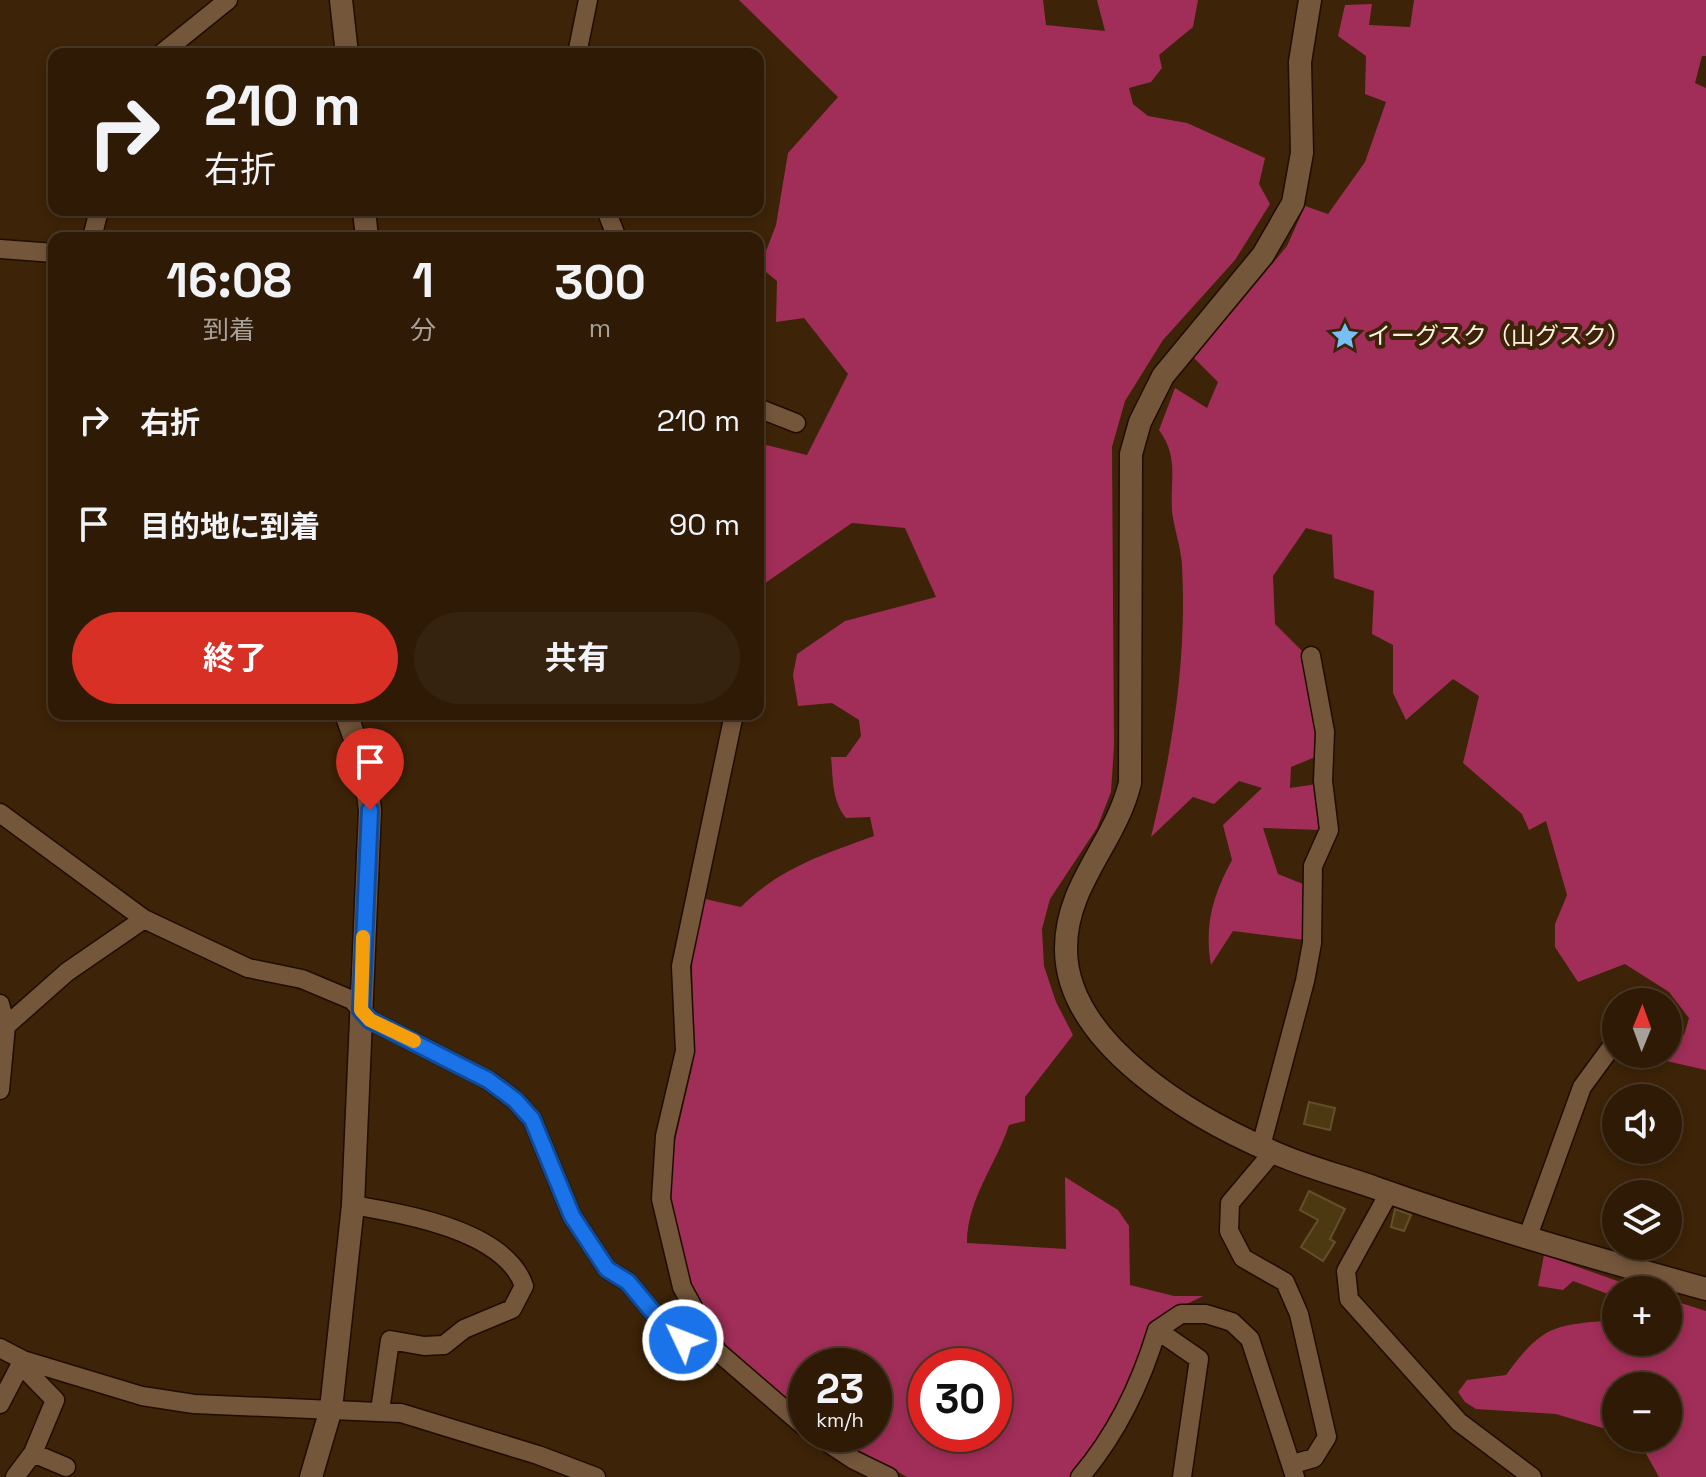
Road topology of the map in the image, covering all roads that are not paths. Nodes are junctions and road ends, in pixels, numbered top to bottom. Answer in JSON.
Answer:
{"nodes":[{"id":1,"x":228,"y":0,"type":"edge"},
{"id":2,"x":341,"y":0,"type":"edge"},
{"id":3,"x":588,"y":0,"type":"edge"},
{"id":4,"x":1310,"y":0,"type":"edge"},
{"id":5,"x":168,"y":48,"type":"edge"},
{"id":6,"x":346,"y":48,"type":"edge"},
{"id":7,"x":578,"y":48,"type":"edge"},
{"id":8,"x":0,"y":249,"type":"edge"},
{"id":9,"x":48,"y":253,"type":"edge"},
{"id":10,"x":764,"y":410,"type":"edge"},
{"id":11,"x":796,"y":423,"type":"dead end"},
{"id":12,"x":1311,"y":656,"type":"dead end"},
{"id":13,"x":348,"y":720,"type":"edge"},
{"id":14,"x":733,"y":720,"type":"edge"},
{"id":15,"x":0,"y":813,"type":"edge"},
{"id":16,"x":144,"y":919,"type":"junction"},
{"id":17,"x":0,"y":1004,"type":"edge"},
{"id":18,"x":361,"y":1010,"type":"junction"},
{"id":19,"x":6,"y":1026,"type":"junction"},
{"id":20,"x":1602,"y":1060,"type":"edge"},
{"id":21,"x":0,"y":1090,"type":"edge"},
{"id":22,"x":1267,"y":1149,"type":"junction"},
{"id":23,"x":1389,"y":1193,"type":"junction"},
{"id":24,"x":353,"y":1205,"type":"junction"},
{"id":25,"x":1527,"y":1239,"type":"junction"},
{"id":26,"x":1706,"y":1289,"type":"edge"},
{"id":27,"x":1157,"y":1330,"type":"junction"},
{"id":28,"x":0,"y":1348,"type":"edge"},
{"id":29,"x":717,"y":1351,"type":"junction"},
{"id":30,"x":22,"y":1362,"type":"junction"},
{"id":31,"x":0,"y":1404,"type":"edge"},
{"id":32,"x":331,"y":1409,"type":"junction"},
{"id":33,"x":380,"y":1411,"type":"junction"},
{"id":34,"x":788,"y":1412,"type":"edge"},
{"id":35,"x":842,"y":1452,"type":"edge"},
{"id":36,"x":33,"y":1453,"type":"junction"},
{"id":37,"x":66,"y":1467,"type":"dead end"},
{"id":38,"x":1294,"y":1470,"type":"edge"},
{"id":39,"x":15,"y":1477,"type":"edge"},
{"id":40,"x":311,"y":1477,"type":"edge"},
{"id":41,"x":596,"y":1477,"type":"edge"},
{"id":42,"x":889,"y":1477,"type":"edge"},
{"id":43,"x":1080,"y":1477,"type":"edge"},
{"id":44,"x":1182,"y":1477,"type":"edge"},
{"id":45,"x":1532,"y":1477,"type":"edge"}],
"edges":[{"from":1,"to":5,"type":"street"},
{"from":2,"to":6,"type":"street"},
{"from":3,"to":7,"type":"street"},
{"from":4,"to":22,"type":"street"},
{"from":8,"to":9,"type":"street"},
{"from":10,"to":11,"type":"street"},
{"from":12,"to":22,"type":"street"},
{"from":13,"to":18,"type":"street"},
{"from":14,"to":29,"type":"street"},
{"from":15,"to":16,"type":"street"},
{"from":16,"to":18,"type":"street"},
{"from":16,"to":19,"type":"street"},
{"from":17,"to":19,"type":"street"},
{"from":18,"to":24,"type":"street"},
{"from":18,"to":29,"type":"street"},
{"from":19,"to":21,"type":"street"},
{"from":20,"to":25,"type":"street"},
{"from":22,"to":23,"type":"street"},
{"from":22,"to":38,"type":"street"},
{"from":23,"to":25,"type":"street"},
{"from":23,"to":45,"type":"street"},
{"from":24,"to":32,"type":"street"},
{"from":24,"to":33,"type":"street"},
{"from":25,"to":26,"type":"street"},
{"from":27,"to":38,"type":"street"},
{"from":27,"to":43,"type":"street"},
{"from":27,"to":44,"type":"street"},
{"from":28,"to":30,"type":"street"},
{"from":29,"to":34,"type":"street"},
{"from":30,"to":31,"type":"street"},
{"from":30,"to":32,"type":"street"},
{"from":30,"to":36,"type":"street"},
{"from":32,"to":33,"type":"street"},
{"from":32,"to":40,"type":"street"},
{"from":33,"to":41,"type":"street"},
{"from":35,"to":42,"type":"street"},
{"from":36,"to":37,"type":"street"},
{"from":36,"to":39,"type":"street"}]}
